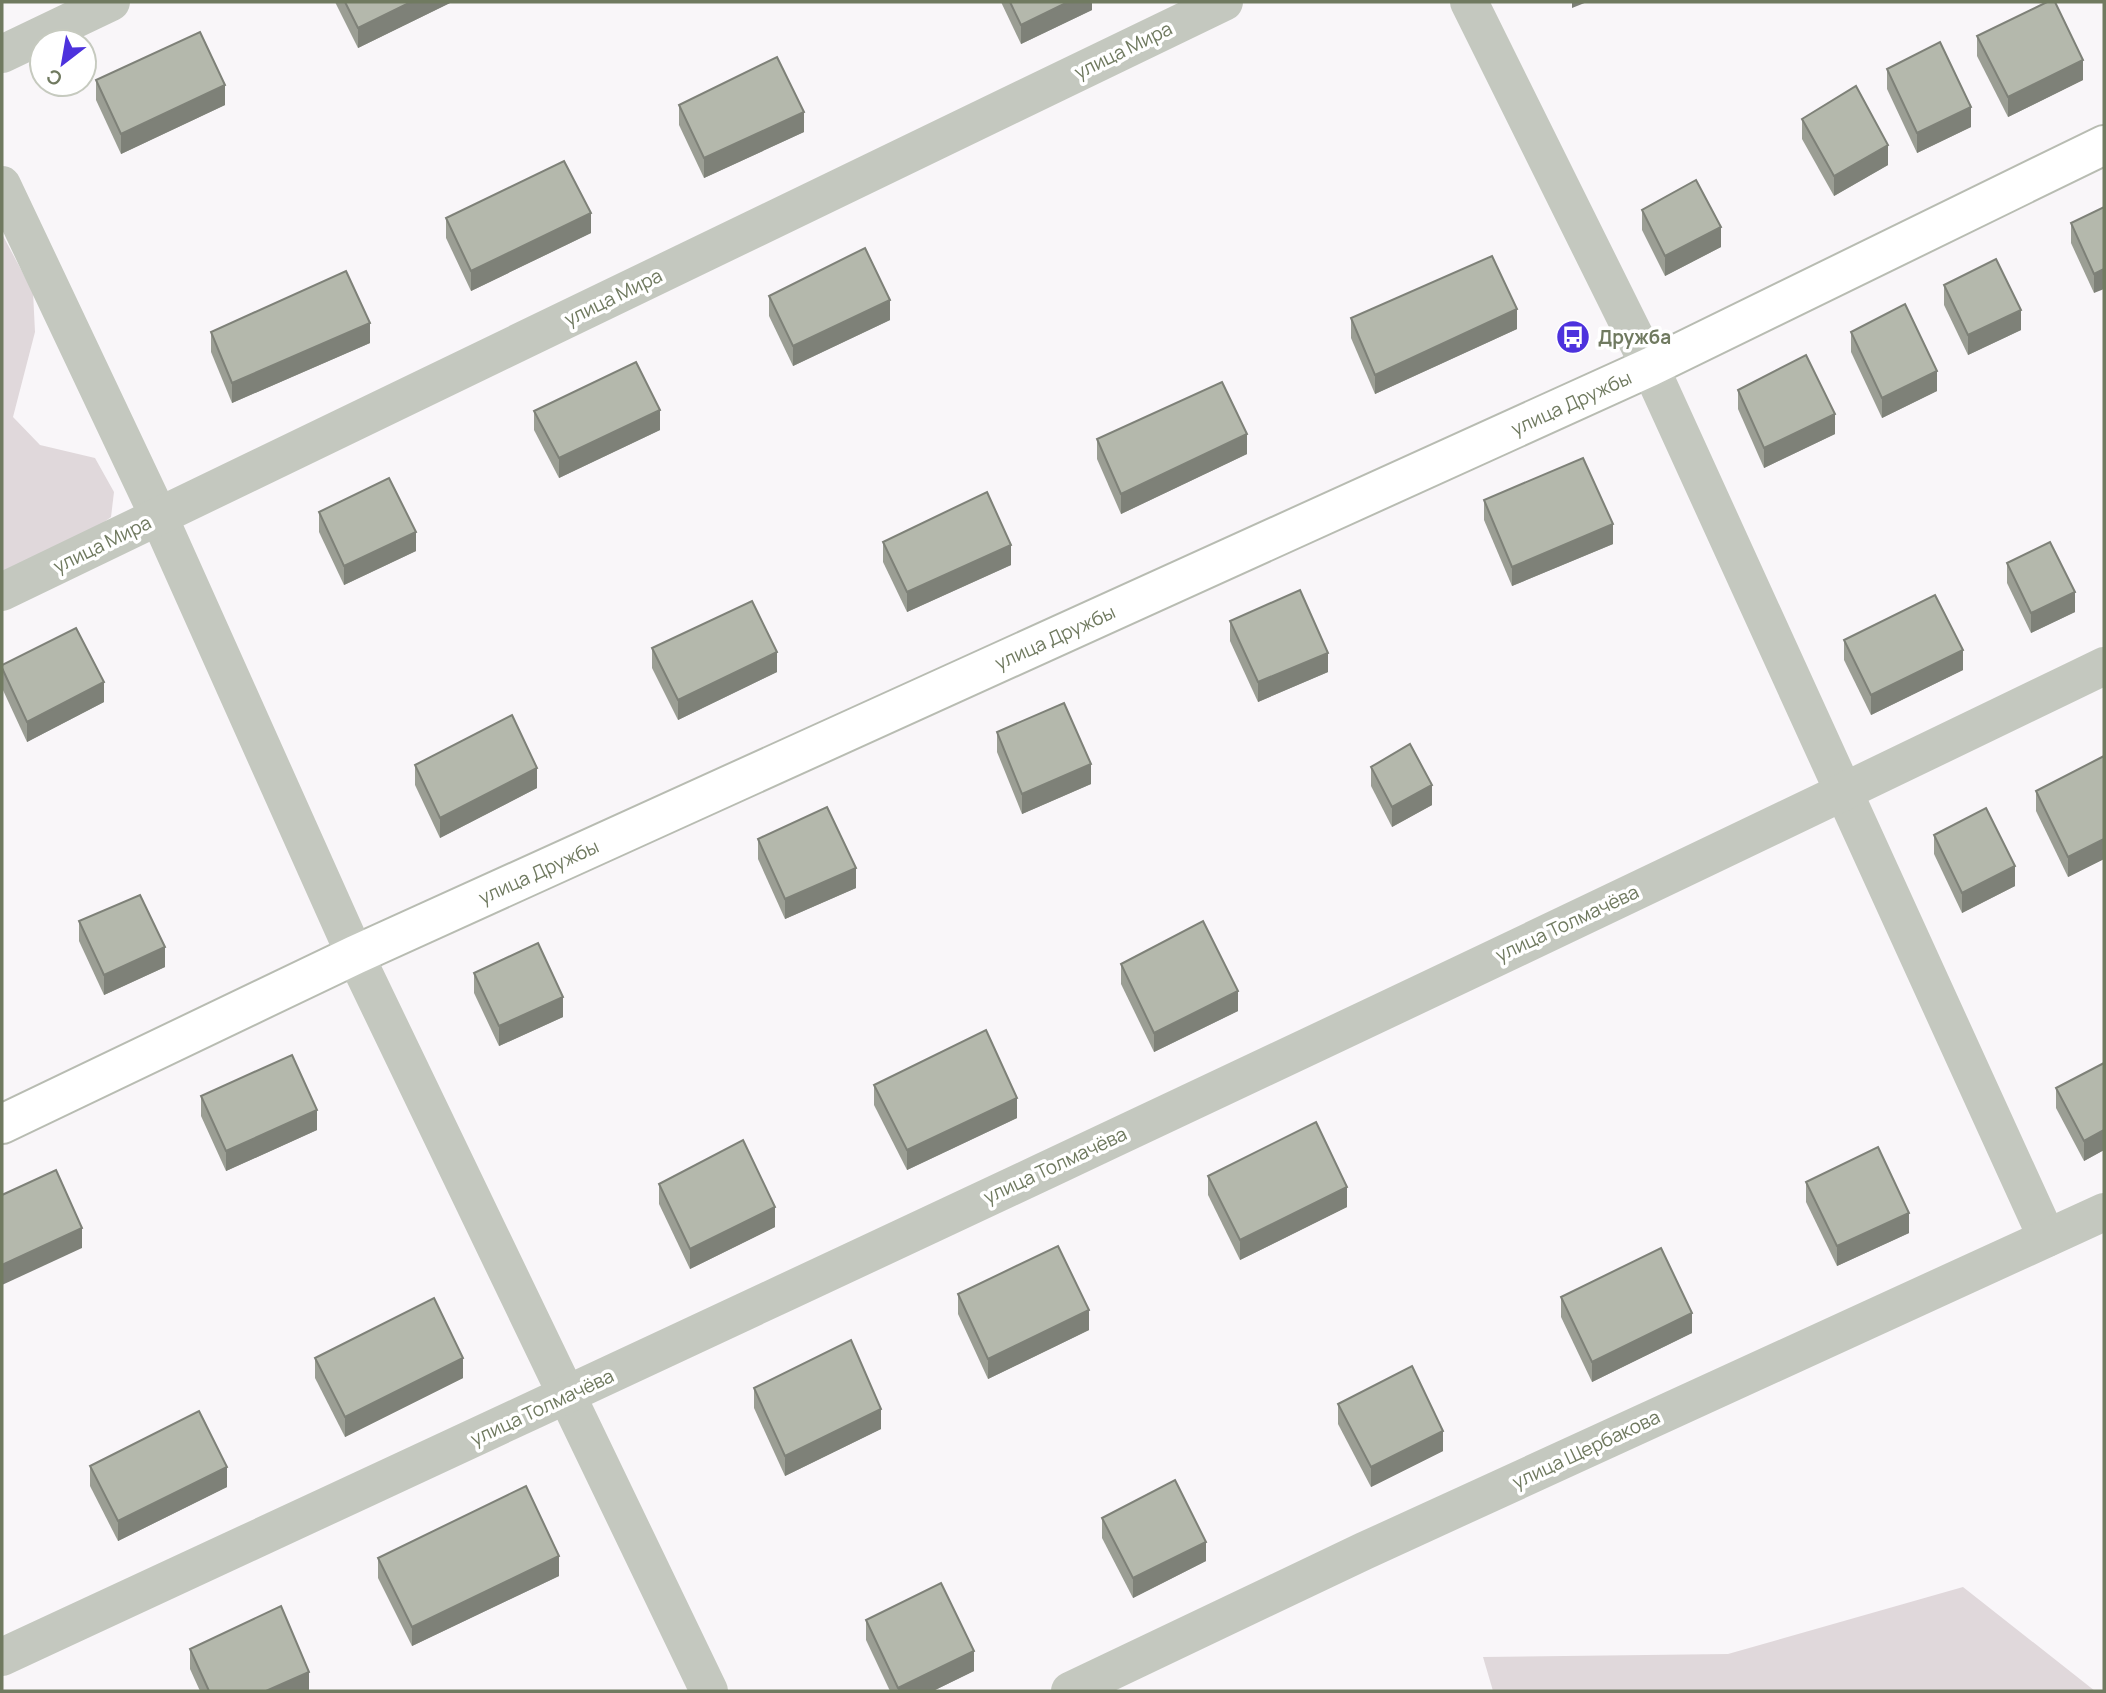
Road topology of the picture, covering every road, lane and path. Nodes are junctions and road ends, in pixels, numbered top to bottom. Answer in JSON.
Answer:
{"nodes":[{"id":1,"x":111,"y":2,"type":"edge"},
{"id":2,"x":1223,"y":2,"type":"edge"},
{"id":3,"x":1469,"y":2,"type":"edge"},
{"id":4,"x":2,"y":54,"type":"edge"},
{"id":5,"x":2104,"y":145,"type":"edge"},
{"id":6,"x":2,"y":186,"type":"edge"},
{"id":7,"x":1650,"y":367,"type":"junction"},
{"id":8,"x":159,"y":517,"type":"junction"},
{"id":9,"x":2,"y":592,"type":"edge"},
{"id":10,"x":2104,"y":666,"type":"edge"},
{"id":11,"x":1844,"y":792,"type":"junction"},
{"id":12,"x":355,"y":955,"type":"junction"},
{"id":13,"x":2,"y":1125,"type":"edge"},
{"id":14,"x":2104,"y":1212,"type":"edge"},
{"id":15,"x":2047,"y":1238,"type":"junction"},
{"id":16,"x":566,"y":1395,"type":"junction"},
{"id":17,"x":2,"y":1657,"type":"edge"},
{"id":18,"x":709,"y":1691,"type":"edge"},
{"id":19,"x":1070,"y":1691,"type":"edge"}],
"edges":[{"from":1,"to":4,"type":"street"},
{"from":2,"to":8,"type":"street","name":"улица Мира"},
{"from":3,"to":7,"type":"street"},
{"from":5,"to":7,"type":"street","name":"улица Дружбы"},
{"from":6,"to":8,"type":"street"},
{"from":7,"to":11,"type":"street"},
{"from":7,"to":12,"type":"street","name":"улица Дружбы"},
{"from":8,"to":9,"type":"street","name":"улица Мира"},
{"from":8,"to":12,"type":"street"},
{"from":10,"to":11,"type":"street","name":"улица Толмачёва"},
{"from":11,"to":15,"type":"street"},
{"from":11,"to":16,"type":"street","name":"улица Толмачёва"},
{"from":12,"to":13,"type":"street","name":"улица Дружбы"},
{"from":12,"to":16,"type":"street"},
{"from":14,"to":15,"type":"street","name":"улица Щербакова"},
{"from":15,"to":19,"type":"street","name":"улица Щербакова"},
{"from":16,"to":17,"type":"street","name":"улица Толмачёва"},
{"from":16,"to":18,"type":"street"}]}
